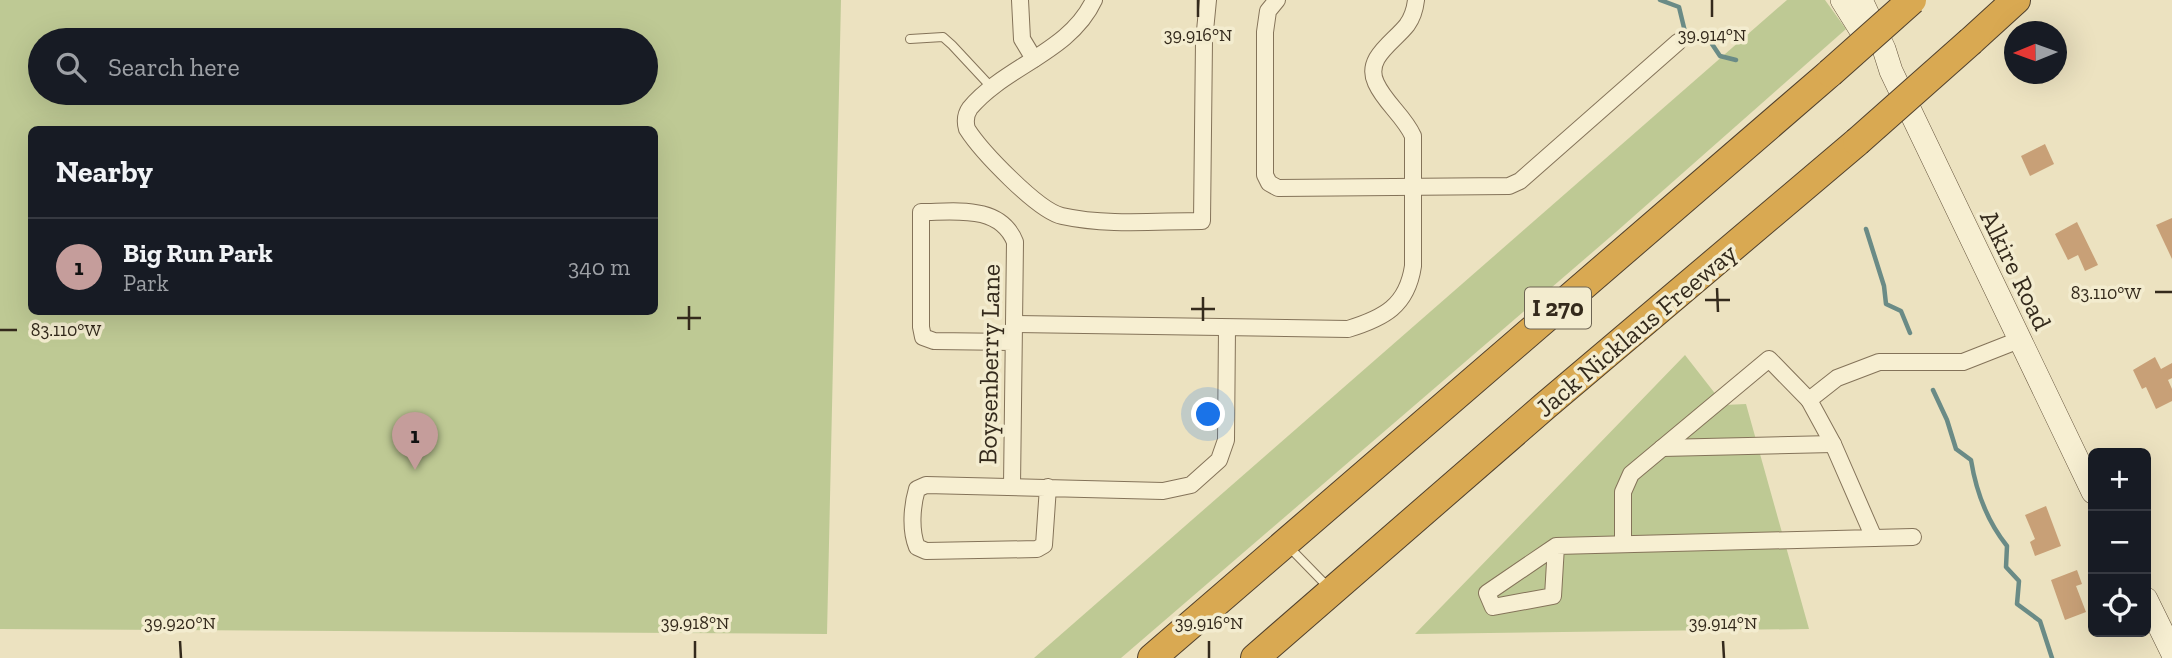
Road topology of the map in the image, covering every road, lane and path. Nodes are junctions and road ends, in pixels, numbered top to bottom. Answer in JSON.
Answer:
{"nodes":[{"id":1,"x":1020,"y":0,"type":"edge"},
{"id":2,"x":1094,"y":0,"type":"edge"},
{"id":3,"x":1208,"y":0,"type":"edge"},
{"id":4,"x":1277,"y":0,"type":"edge"},
{"id":5,"x":1416,"y":0,"type":"edge"},
{"id":6,"x":1842,"y":0,"type":"edge"},
{"id":7,"x":1861,"y":0,"type":"edge"},
{"id":8,"x":1912,"y":0,"type":"edge"},
{"id":9,"x":2016,"y":0,"type":"edge"},
{"id":10,"x":910,"y":39,"type":"dead end"},
{"id":11,"x":1678,"y":42,"type":"dead end"},
{"id":12,"x":1034,"y":59,"type":"junction"},
{"id":13,"x":1891,"y":71,"type":"junction"},
{"id":14,"x":993,"y":89,"type":"junction"},
{"id":15,"x":1415,"y":187,"type":"junction"},
{"id":16,"x":1014,"y":324,"type":"junction"},
{"id":17,"x":1227,"y":328,"type":"junction"},
{"id":18,"x":2019,"y":340,"type":"junction"},
{"id":19,"x":1013,"y":342,"type":"junction"},
{"id":20,"x":1809,"y":400,"type":"junction"},
{"id":21,"x":1833,"y":444,"type":"junction"},
{"id":22,"x":1662,"y":448,"type":"junction"},
{"id":23,"x":2088,"y":482,"type":"edge"},
{"id":24,"x":1012,"y":486,"type":"junction"},
{"id":25,"x":1048,"y":487,"type":"junction"},
{"id":26,"x":1913,"y":537,"type":"dead end"},
{"id":27,"x":1874,"y":538,"type":"junction"},
{"id":28,"x":1286,"y":543,"type":"junction"},
{"id":29,"x":1623,"y":543,"type":"junction"},
{"id":30,"x":1556,"y":546,"type":"junction"},
{"id":31,"x":1332,"y":592,"type":"junction"},
{"id":32,"x":2151,"y":608,"type":"edge"},
{"id":33,"x":2172,"y":652,"type":"edge"},
{"id":34,"x":1152,"y":658,"type":"edge"},
{"id":35,"x":1255,"y":658,"type":"edge"}],
"edges":[{"from":1,"to":12,"type":"street"},
{"from":2,"to":12,"type":"street"},
{"from":3,"to":14,"type":"street"},
{"from":4,"to":15,"type":"street"},
{"from":5,"to":15,"type":"street"},
{"from":6,"to":13,"type":"main road","name":"Alkire Road"},
{"from":7,"to":13,"type":"main road","name":"Alkire Road"},
{"from":8,"to":28,"type":"highway","number":"I 270","bridge":true},
{"from":9,"to":31,"type":"highway","name":"Jack Nicklaus Freeway","number":"I 270","bridge":true},
{"from":10,"to":14,"type":"lane"},
{"from":11,"to":15,"type":"street"},
{"from":12,"to":14,"type":"street"},
{"from":13,"to":18,"type":"main road","name":"Alkire Road"},
{"from":15,"to":17,"type":"street"},
{"from":16,"to":17,"type":"street"},
{"from":16,"to":19,"type":"street","name":"Boysenberry Lane"},
{"from":16,"to":19,"type":"street","name":"Boysenberry Lane"},
{"from":17,"to":25,"type":"street"},
{"from":18,"to":20,"type":"street"},
{"from":18,"to":23,"type":"main road","name":"Alkire Road"},
{"from":19,"to":24,"type":"street","name":"Boysenberry Lane"},
{"from":20,"to":21,"type":"street"},
{"from":20,"to":22,"type":"street"},
{"from":21,"to":22,"type":"street"},
{"from":21,"to":27,"type":"street"},
{"from":22,"to":29,"type":"street"},
{"from":24,"to":25,"type":"street"},
{"from":24,"to":25,"type":"street"},
{"from":26,"to":27,"type":"street"},
{"from":27,"to":29,"type":"street"},
{"from":28,"to":31,"type":"lane"},
{"from":28,"to":34,"type":"highway","number":"I 270"},
{"from":29,"to":30,"type":"street"},
{"from":30,"to":30,"type":"street"},
{"from":31,"to":35,"type":"highway","name":"Jack Nicklaus Freeway","number":"I 270"},
{"from":32,"to":33,"type":"main road"}]}
